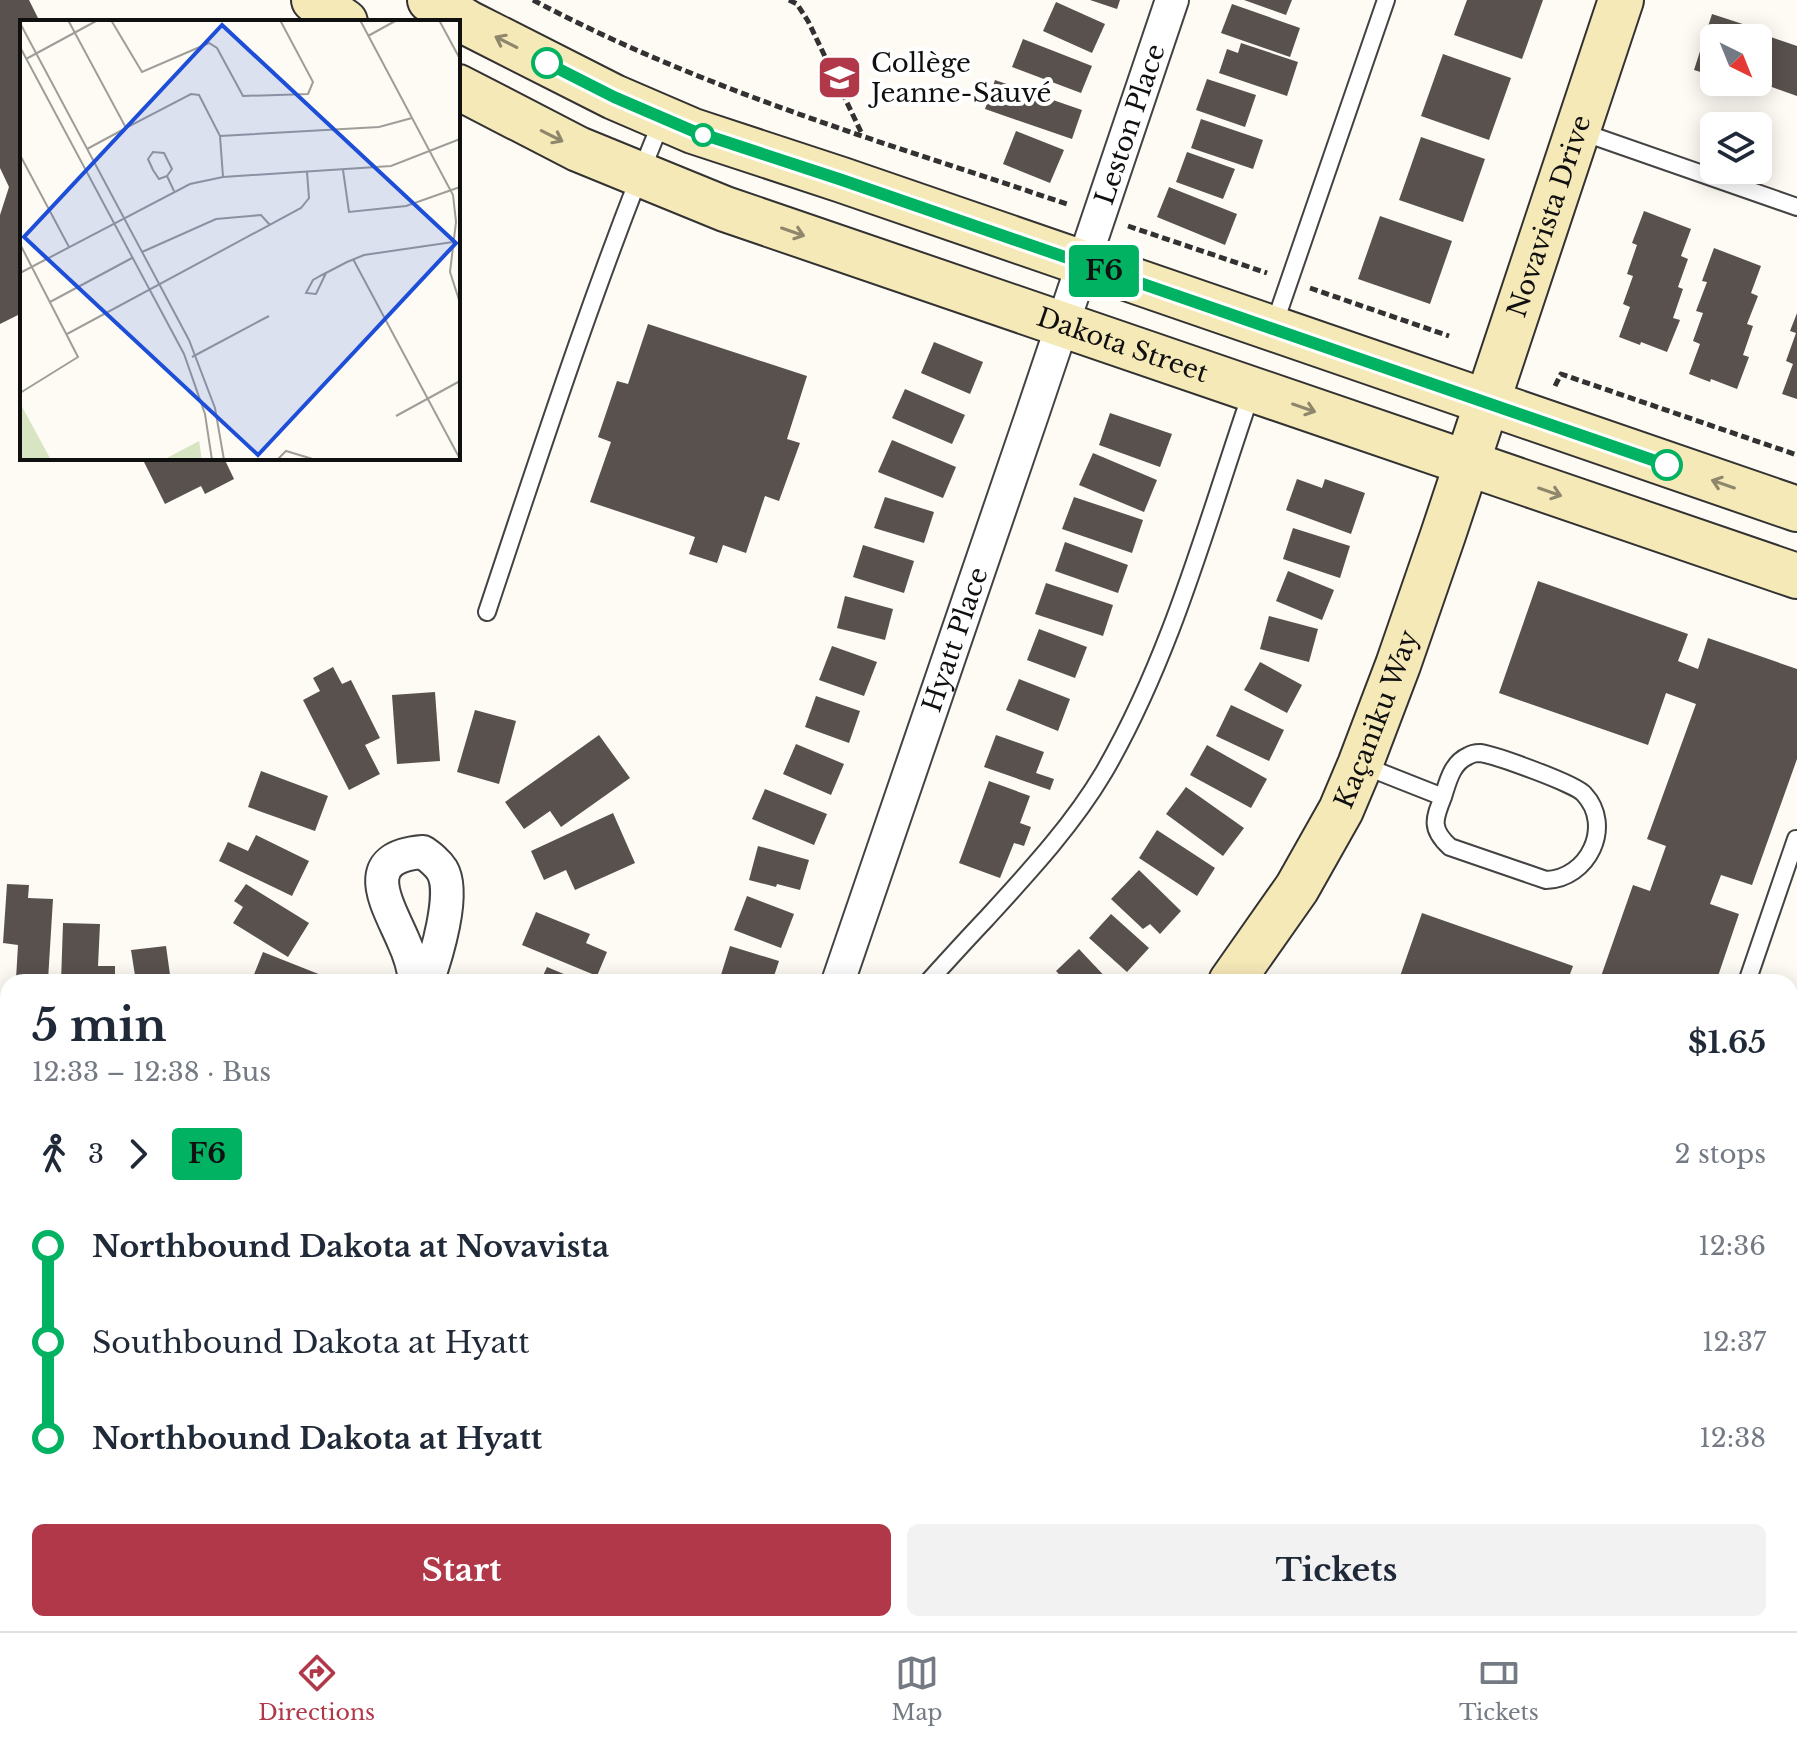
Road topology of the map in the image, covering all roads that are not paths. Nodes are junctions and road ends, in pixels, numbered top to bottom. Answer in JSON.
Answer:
{"nodes":[{"id":1,"x":314,"y":0,"type":"edge"},
{"id":2,"x":430,"y":0,"type":"edge"},
{"id":3,"x":1172,"y":0,"type":"edge"},
{"id":4,"x":1386,"y":0,"type":"edge"},
{"id":5,"x":1621,"y":0,"type":"edge"},
{"id":6,"x":342,"y":20,"type":"edge"},
{"id":7,"x":460,"y":88,"type":"edge"},
{"id":8,"x":663,"y":118,"type":"junction"},
{"id":9,"x":1577,"y":131,"type":"junction"},
{"id":10,"x":640,"y":173,"type":"junction"},
{"id":11,"x":1797,"y":207,"type":"edge"},
{"id":12,"x":1073,"y":295,"type":"junction"},
{"id":13,"x":1273,"y":329,"type":"junction"},
{"id":14,"x":1252,"y":390,"type":"junction"},
{"id":15,"x":1477,"y":433,"type":"junction"},
{"id":16,"x":1797,"y":509,"type":"edge"},
{"id":17,"x":1797,"y":576,"type":"edge"},
{"id":18,"x":487,"y":612,"type":"dead end"},
{"id":19,"x":1360,"y":765,"type":"junction"},
{"id":20,"x":1443,"y":797,"type":"junction"},
{"id":21,"x":1797,"y":838,"type":"edge"},
{"id":22,"x":413,"y":974,"type":"edge"},
{"id":23,"x":429,"y":974,"type":"edge"},
{"id":24,"x":841,"y":974,"type":"edge"},
{"id":25,"x":935,"y":974,"type":"edge"},
{"id":26,"x":1237,"y":974,"type":"edge"},
{"id":27,"x":1750,"y":974,"type":"edge"}],
"edges":[{"from":1,"to":6,"type":"main road"},
{"from":8,"to":2,"type":"main road","name":"Dakota Street","one_way":true},
{"from":3,"to":12,"type":"street","name":"Leston Place"},
{"from":4,"to":13,"type":"lane"},
{"from":5,"to":9,"type":"main road","name":"Novavista Drive"},
{"from":7,"to":10,"type":"main road","name":"Dakota Street","one_way":true},
{"from":8,"to":10,"type":"lane"},
{"from":8,"to":12,"type":"main road","name":"Dakota Street"},
{"from":9,"to":11,"type":"lane"},
{"from":9,"to":15,"type":"main road","name":"Novavista Drive"},
{"from":10,"to":12,"type":"main road","name":"Dakota Street","one_way":true},
{"from":10,"to":18,"type":"lane"},
{"from":12,"to":13,"type":"main road","name":"Dakota Street"},
{"from":12,"to":14,"type":"main road","name":"Dakota Street"},
{"from":12,"to":24,"type":"street","name":"Hyatt Place"},
{"from":13,"to":15,"type":"main road","name":"Dakota Street"},
{"from":14,"to":15,"type":"main road","name":"Dakota Street","one_way":true},
{"from":14,"to":25,"type":"lane"},
{"from":16,"to":15,"type":"main road","name":"Dakota Street","one_way":true},
{"from":15,"to":17,"type":"main road","name":"Dakota Street","one_way":true},
{"from":15,"to":19,"type":"main road","name":"Kaçaniku Way"},
{"from":19,"to":20,"type":"lane"},
{"from":19,"to":26,"type":"main road","name":"Kaçaniku Way"},
{"from":20,"to":20,"type":"lane"},
{"from":21,"to":27,"type":"lane"},
{"from":22,"to":23,"type":"street"}]}
